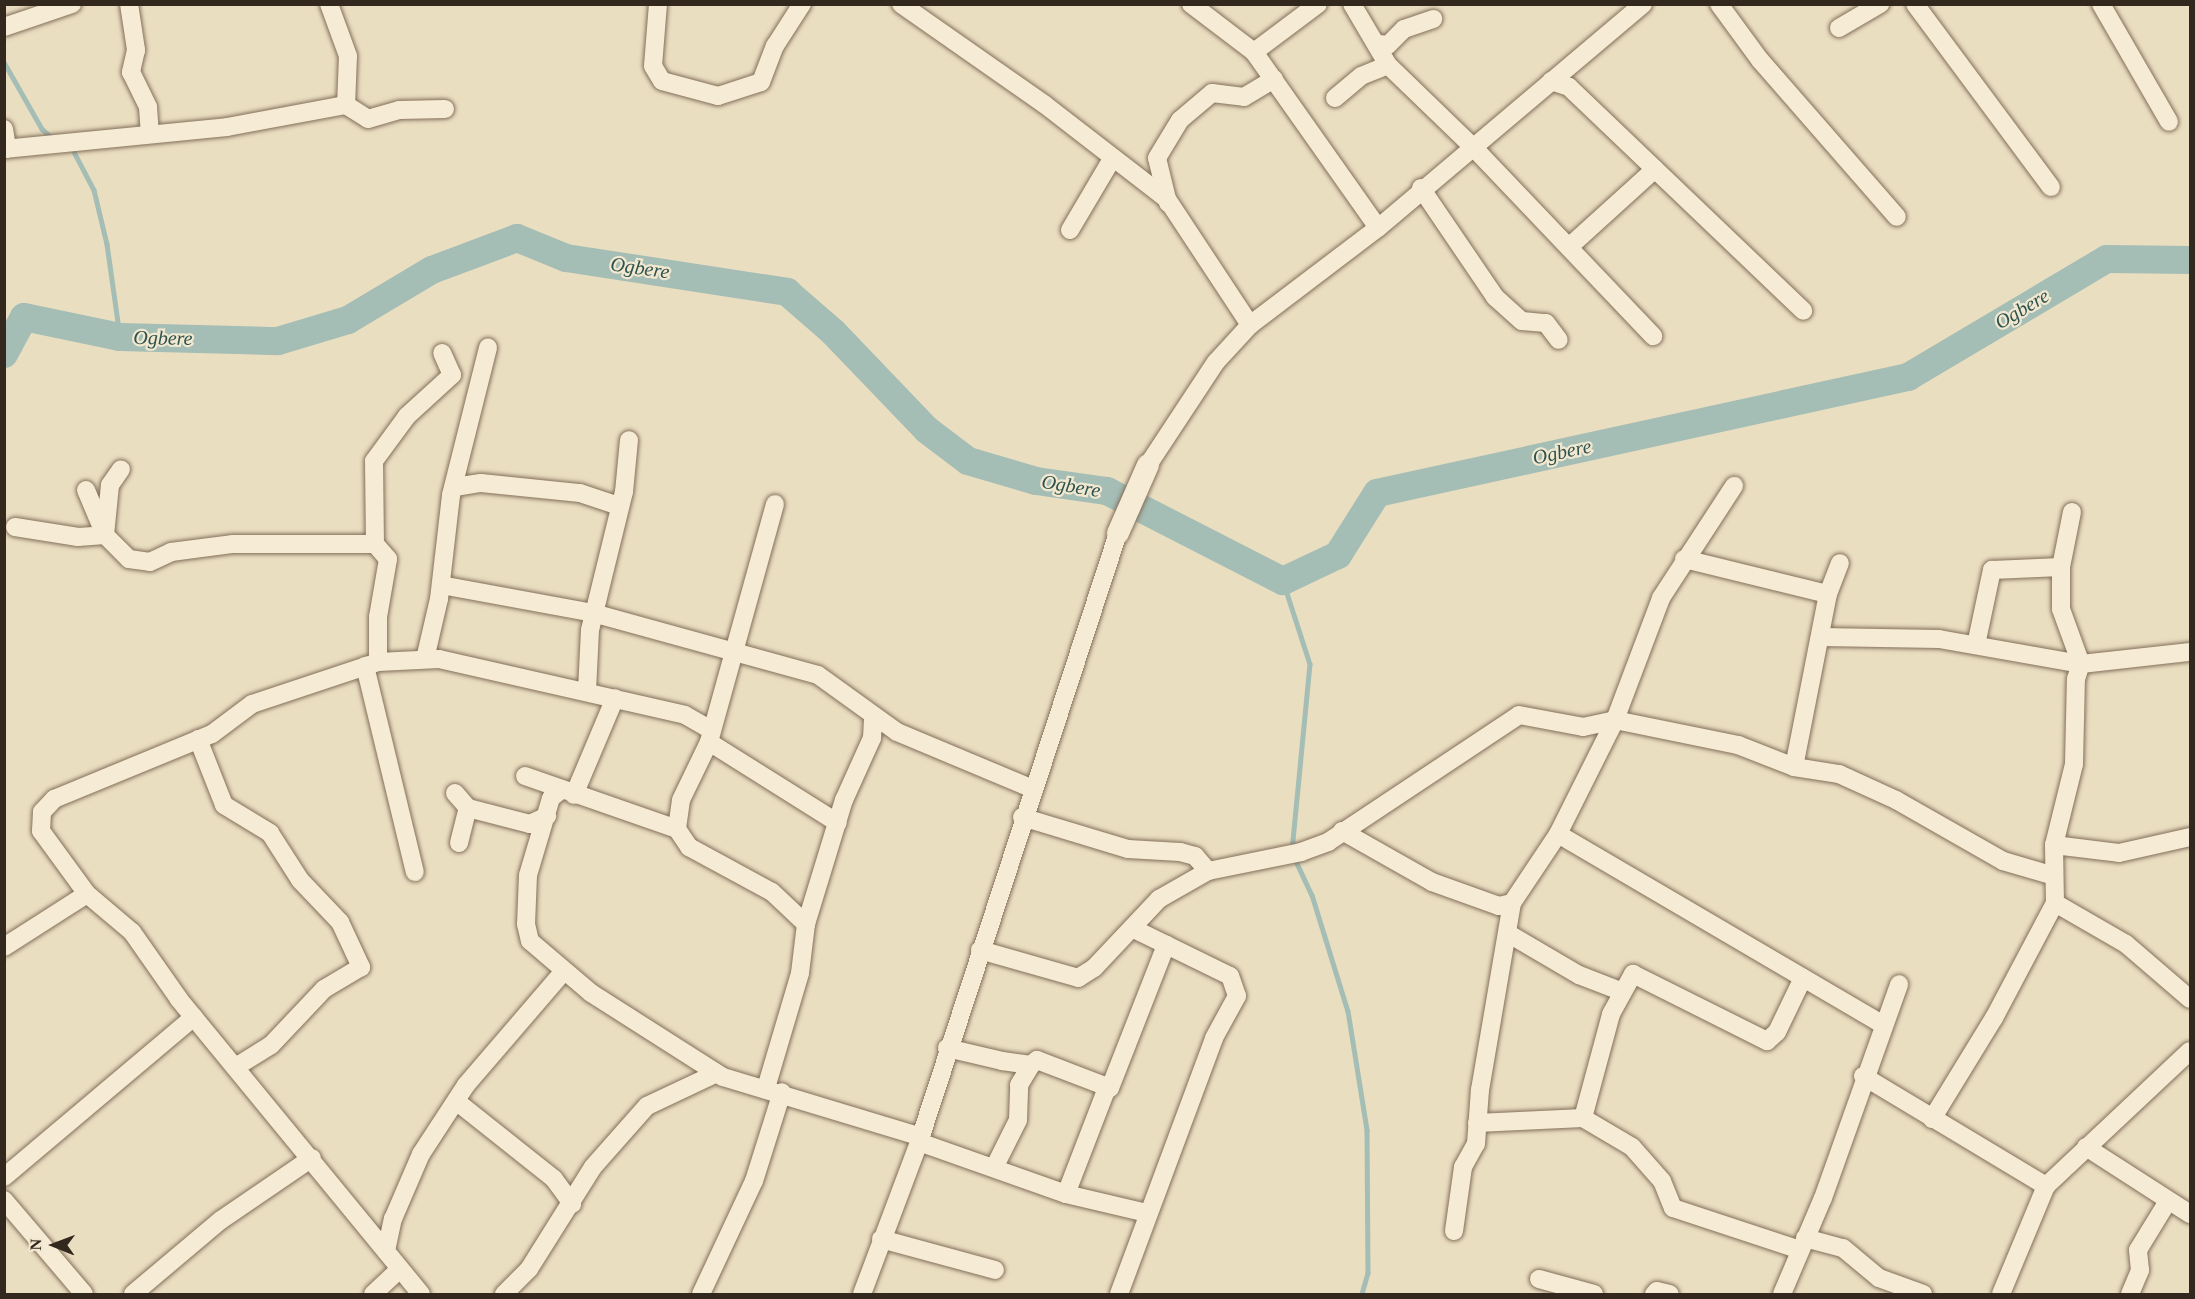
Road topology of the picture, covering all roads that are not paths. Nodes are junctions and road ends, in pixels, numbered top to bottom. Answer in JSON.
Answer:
{"nodes":[{"id":1,"x":72,"y":4,"type":"edge"},
{"id":2,"x":129,"y":4,"type":"edge"},
{"id":3,"x":329,"y":4,"type":"edge"},
{"id":4,"x":658,"y":4,"type":"edge"},
{"id":5,"x":802,"y":4,"type":"edge"},
{"id":6,"x":901,"y":4,"type":"edge"},
{"id":7,"x":1191,"y":4,"type":"edge"},
{"id":8,"x":1352,"y":4,"type":"edge"},
{"id":9,"x":1643,"y":4,"type":"edge"},
{"id":10,"x":1719,"y":4,"type":"edge"},
{"id":11,"x":1880,"y":4,"type":"edge"},
{"id":12,"x":1915,"y":4,"type":"edge"},
{"id":13,"x":2101,"y":4,"type":"edge"},
{"id":14,"x":1310,"y":7,"type":"edge"},
{"id":15,"x":1433,"y":19,"type":"dead end"},
{"id":16,"x":4,"y":27,"type":"edge"},
{"id":17,"x":1839,"y":28,"type":"dead end"},
{"id":18,"x":1379,"y":44,"type":"junction"},
{"id":19,"x":1254,"y":52,"type":"junction"},
{"id":20,"x":1388,"y":65,"type":"junction"},
{"id":21,"x":1274,"y":79,"type":"junction"},
{"id":22,"x":1551,"y":81,"type":"junction"},
{"id":23,"x":1335,"y":98,"type":"dead end"},
{"id":24,"x":346,"y":105,"type":"junction"},
{"id":25,"x":445,"y":109,"type":"dead end"},
{"id":26,"x":2169,"y":122,"type":"dead end"},
{"id":27,"x":4,"y":129,"type":"edge"},
{"id":28,"x":150,"y":133,"type":"junction"},
{"id":29,"x":1474,"y":148,"type":"junction"},
{"id":30,"x":6,"y":149,"type":"edge"},
{"id":31,"x":1112,"y":159,"type":"junction"},
{"id":32,"x":1655,"y":169,"type":"junction"},
{"id":33,"x":2051,"y":187,"type":"dead end"},
{"id":34,"x":1421,"y":188,"type":"junction"},
{"id":35,"x":1168,"y":203,"type":"junction"},
{"id":36,"x":1897,"y":218,"type":"dead end"},
{"id":37,"x":1378,"y":228,"type":"junction"},
{"id":38,"x":1070,"y":230,"type":"dead end"},
{"id":39,"x":1569,"y":247,"type":"junction"},
{"id":40,"x":1803,"y":311,"type":"dead end"},
{"id":41,"x":1251,"y":325,"type":"junction"},
{"id":42,"x":1653,"y":336,"type":"dead end"},
{"id":43,"x":1559,"y":340,"type":"dead end"},
{"id":44,"x":488,"y":348,"type":"dead end"},
{"id":45,"x":442,"y":353,"type":"dead end"},
{"id":46,"x":629,"y":440,"type":"dead end"},
{"id":47,"x":1148,"y":465,"type":"joint"},
{"id":48,"x":121,"y":469,"type":"dead end"},
{"id":49,"x":1734,"y":486,"type":"dead end"},
{"id":50,"x":455,"y":487,"type":"junction"},
{"id":51,"x":86,"y":490,"type":"dead end"},
{"id":52,"x":775,"y":504,"type":"dead end"},
{"id":53,"x":619,"y":506,"type":"junction"},
{"id":54,"x":2072,"y":512,"type":"dead end"},
{"id":55,"x":15,"y":527,"type":"dead end"},
{"id":56,"x":1118,"y":533,"type":"joint"},
{"id":57,"x":105,"y":535,"type":"junction"},
{"id":58,"x":375,"y":544,"type":"junction"},
{"id":59,"x":1684,"y":559,"type":"junction"},
{"id":60,"x":1840,"y":563,"type":"dead end"},
{"id":61,"x":2061,"y":567,"type":"junction"},
{"id":62,"x":441,"y":585,"type":"junction"},
{"id":63,"x":1828,"y":594,"type":"junction"},
{"id":64,"x":593,"y":613,"type":"junction"},
{"id":65,"x":1822,"y":637,"type":"junction"},
{"id":66,"x":1977,"y":645,"type":"junction"},
{"id":67,"x":735,"y":650,"type":"junction"},
{"id":68,"x":2190,"y":652,"type":"edge"},
{"id":69,"x":425,"y":659,"type":"junction"},
{"id":70,"x":372,"y":664,"type":"junction"},
{"id":71,"x":2081,"y":664,"type":"junction"},
{"id":72,"x":587,"y":691,"type":"junction"},
{"id":73,"x":615,"y":698,"type":"junction"},
{"id":74,"x":1615,"y":720,"type":"junction"},
{"id":75,"x":881,"y":722,"type":"junction"},
{"id":76,"x":709,"y":735,"type":"junction"},
{"id":77,"x":198,"y":739,"type":"junction"},
{"id":78,"x":1794,"y":767,"type":"junction"},
{"id":79,"x":525,"y":776,"type":"dead end"},
{"id":80,"x":1031,"y":788,"type":"junction"},
{"id":81,"x":455,"y":793,"type":"dead end"},
{"id":82,"x":567,"y":793,"type":"junction"},
{"id":83,"x":468,"y":808,"type":"junction"},
{"id":84,"x":547,"y":816,"type":"junction"},
{"id":85,"x":1022,"y":818,"type":"junction"},
{"id":86,"x":838,"y":823,"type":"junction"},
{"id":87,"x":677,"y":829,"type":"junction"},
{"id":88,"x":1342,"y":831,"type":"junction"},
{"id":89,"x":1558,"y":834,"type":"junction"},
{"id":90,"x":2190,"y":837,"type":"edge"},
{"id":91,"x":459,"y":843,"type":"dead end"},
{"id":92,"x":2054,"y":845,"type":"junction"},
{"id":93,"x":1208,"y":871,"type":"junction"},
{"id":94,"x":415,"y":872,"type":"dead end"},
{"id":95,"x":2054,"y":876,"type":"junction"},
{"id":96,"x":87,"y":894,"type":"junction"},
{"id":97,"x":1512,"y":903,"type":"junction"},
{"id":98,"x":2055,"y":903,"type":"junction"},
{"id":99,"x":806,"y":924,"type":"junction"},
{"id":100,"x":1132,"y":928,"type":"junction"},
{"id":101,"x":1509,"y":934,"type":"junction"},
{"id":102,"x":1167,"y":945,"type":"junction"},
{"id":103,"x":4,"y":947,"type":"edge"},
{"id":104,"x":980,"y":950,"type":"junction"},
{"id":105,"x":564,"y":971,"type":"junction"},
{"id":106,"x":1803,"y":978,"type":"junction"},
{"id":107,"x":1899,"y":984,"type":"dead end"},
{"id":108,"x":1620,"y":991,"type":"junction"},
{"id":109,"x":2190,"y":999,"type":"edge"},
{"id":110,"x":194,"y":1017,"type":"junction"},
{"id":111,"x":1883,"y":1025,"type":"junction"},
{"id":112,"x":947,"y":1048,"type":"junction"},
{"id":113,"x":2190,"y":1051,"type":"edge"},
{"id":114,"x":1031,"y":1065,"type":"junction"},
{"id":115,"x":237,"y":1066,"type":"junction"},
{"id":116,"x":717,"y":1073,"type":"junction"},
{"id":117,"x":1863,"y":1076,"type":"junction"},
{"id":118,"x":1107,"y":1088,"type":"junction"},
{"id":119,"x":774,"y":1090,"type":"junction"},
{"id":120,"x":456,"y":1101,"type":"junction"},
{"id":121,"x":1583,"y":1118,"type":"junction"},
{"id":122,"x":1932,"y":1119,"type":"junction"},
{"id":123,"x":1478,"y":1123,"type":"junction"},
{"id":124,"x":918,"y":1139,"type":"junction"},
{"id":125,"x":2086,"y":1147,"type":"junction"},
{"id":126,"x":312,"y":1158,"type":"junction"},
{"id":127,"x":995,"y":1166,"type":"junction"},
{"id":128,"x":4,"y":1177,"type":"edge"},
{"id":129,"x":2046,"y":1186,"type":"junction"},
{"id":130,"x":1066,"y":1194,"type":"junction"},
{"id":131,"x":4,"y":1200,"type":"edge"},
{"id":132,"x":2168,"y":1201,"type":"junction"},
{"id":133,"x":572,"y":1204,"type":"junction"},
{"id":134,"x":1147,"y":1213,"type":"junction"},
{"id":135,"x":2190,"y":1214,"type":"edge"},
{"id":136,"x":1454,"y":1231,"type":"dead end"},
{"id":137,"x":881,"y":1239,"type":"junction"},
{"id":138,"x":1802,"y":1244,"type":"junction"},
{"id":139,"x":386,"y":1251,"type":"junction"},
{"id":140,"x":995,"y":1270,"type":"dead end"},
{"id":141,"x":398,"y":1271,"type":"junction"},
{"id":142,"x":1539,"y":1279,"type":"dead end"},
{"id":143,"x":84,"y":1294,"type":"edge"},
{"id":144,"x":133,"y":1294,"type":"edge"},
{"id":145,"x":373,"y":1294,"type":"edge"},
{"id":146,"x":422,"y":1294,"type":"edge"},
{"id":147,"x":504,"y":1294,"type":"edge"},
{"id":148,"x":701,"y":1294,"type":"edge"},
{"id":149,"x":862,"y":1294,"type":"edge"},
{"id":150,"x":1119,"y":1294,"type":"edge"},
{"id":151,"x":1594,"y":1294,"type":"edge"},
{"id":152,"x":1654,"y":1294,"type":"edge"},
{"id":153,"x":1670,"y":1294,"type":"edge"},
{"id":154,"x":1782,"y":1294,"type":"edge"},
{"id":155,"x":1923,"y":1294,"type":"edge"},
{"id":156,"x":2001,"y":1294,"type":"edge"},
{"id":157,"x":2130,"y":1294,"type":"edge"}],
"edges":[{"from":1,"to":16,"type":"street"},
{"from":2,"to":28,"type":"street"},
{"from":3,"to":24,"type":"street"},
{"from":4,"to":5,"type":"street"},
{"from":6,"to":31,"type":"street"},
{"from":7,"to":19,"type":"street"},
{"from":8,"to":18,"type":"street"},
{"from":9,"to":22,"type":"street"},
{"from":10,"to":36,"type":"street"},
{"from":11,"to":17,"type":"street"},
{"from":12,"to":33,"type":"street"},
{"from":13,"to":26,"type":"street"},
{"from":14,"to":19,"type":"street"},
{"from":15,"to":18,"type":"street"},
{"from":18,"to":20,"type":"street"},
{"from":19,"to":21,"type":"street"},
{"from":20,"to":23,"type":"street"},
{"from":20,"to":29,"type":"street"},
{"from":21,"to":35,"type":"street"},
{"from":21,"to":37,"type":"street"},
{"from":22,"to":29,"type":"street"},
{"from":22,"to":32,"type":"street"},
{"from":24,"to":25,"type":"street"},
{"from":24,"to":28,"type":"street"},
{"from":27,"to":30,"type":"street"},
{"from":28,"to":30,"type":"street"},
{"from":29,"to":34,"type":"street"},
{"from":29,"to":39,"type":"street"},
{"from":31,"to":35,"type":"street"},
{"from":31,"to":38,"type":"street"},
{"from":32,"to":39,"type":"street"},
{"from":32,"to":40,"type":"street"},
{"from":34,"to":37,"type":"street"},
{"from":34,"to":43,"type":"street"},
{"from":35,"to":41,"type":"street"},
{"from":37,"to":41,"type":"street"},
{"from":39,"to":42,"type":"street"},
{"from":41,"to":47,"type":"street"},
{"from":44,"to":50,"type":"street"},
{"from":45,"to":58,"type":"street"},
{"from":46,"to":53,"type":"street"},
{"from":47,"to":56,"type":"street"},
{"from":48,"to":57,"type":"street"},
{"from":49,"to":59,"type":"street"},
{"from":50,"to":53,"type":"street"},
{"from":50,"to":62,"type":"street"},
{"from":51,"to":57,"type":"street"},
{"from":52,"to":67,"type":"street"},
{"from":53,"to":64,"type":"street"},
{"from":54,"to":61,"type":"street"},
{"from":55,"to":57,"type":"street"},
{"from":56,"to":80,"type":"street"},
{"from":57,"to":58,"type":"street"},
{"from":58,"to":70,"type":"street"},
{"from":59,"to":63,"type":"street"},
{"from":59,"to":74,"type":"street"},
{"from":60,"to":63,"type":"street"},
{"from":61,"to":66,"type":"street"},
{"from":61,"to":71,"type":"street"},
{"from":62,"to":64,"type":"street"},
{"from":62,"to":69,"type":"street"},
{"from":63,"to":65,"type":"street"},
{"from":64,"to":67,"type":"street"},
{"from":64,"to":72,"type":"street"},
{"from":65,"to":66,"type":"street"},
{"from":65,"to":78,"type":"street"},
{"from":66,"to":71,"type":"street"},
{"from":67,"to":75,"type":"street"},
{"from":67,"to":76,"type":"street"},
{"from":68,"to":71,"type":"street"},
{"from":69,"to":70,"type":"street"},
{"from":69,"to":72,"type":"street"},
{"from":70,"to":77,"type":"street"},
{"from":70,"to":94,"type":"street"},
{"from":71,"to":92,"type":"street"},
{"from":72,"to":73,"type":"street"},
{"from":73,"to":76,"type":"street"},
{"from":73,"to":82,"type":"street"},
{"from":74,"to":78,"type":"street"},
{"from":74,"to":88,"type":"street"},
{"from":74,"to":89,"type":"street"},
{"from":75,"to":80,"type":"street"},
{"from":75,"to":86,"type":"street"},
{"from":76,"to":86,"type":"street"},
{"from":76,"to":87,"type":"street"},
{"from":77,"to":96,"type":"street"},
{"from":77,"to":115,"type":"street"},
{"from":78,"to":95,"type":"street"},
{"from":79,"to":82,"type":"street"},
{"from":80,"to":85,"type":"street"},
{"from":81,"to":83,"type":"street"},
{"from":82,"to":84,"type":"street"},
{"from":82,"to":87,"type":"street"},
{"from":83,"to":84,"type":"street"},
{"from":83,"to":91,"type":"street"},
{"from":84,"to":105,"type":"street"},
{"from":85,"to":93,"type":"street"},
{"from":85,"to":104,"type":"street"},
{"from":86,"to":99,"type":"street"},
{"from":87,"to":99,"type":"street"},
{"from":88,"to":93,"type":"street"},
{"from":88,"to":97,"type":"street"},
{"from":89,"to":97,"type":"street"},
{"from":89,"to":106,"type":"street"},
{"from":90,"to":92,"type":"street"},
{"from":92,"to":95,"type":"street"},
{"from":93,"to":100,"type":"street"},
{"from":95,"to":98,"type":"street"},
{"from":96,"to":103,"type":"street"},
{"from":96,"to":110,"type":"street"},
{"from":97,"to":101,"type":"street"},
{"from":98,"to":109,"type":"street"},
{"from":98,"to":122,"type":"street"},
{"from":99,"to":119,"type":"street"},
{"from":100,"to":102,"type":"street"},
{"from":100,"to":104,"type":"street"},
{"from":101,"to":108,"type":"street"},
{"from":101,"to":123,"type":"street"},
{"from":102,"to":118,"type":"street"},
{"from":102,"to":134,"type":"street"},
{"from":104,"to":112,"type":"street"},
{"from":105,"to":116,"type":"street"},
{"from":105,"to":120,"type":"street"},
{"from":106,"to":108,"type":"street"},
{"from":106,"to":111,"type":"street"},
{"from":107,"to":111,"type":"street"},
{"from":108,"to":121,"type":"street"},
{"from":110,"to":115,"type":"street"},
{"from":110,"to":128,"type":"street"},
{"from":111,"to":117,"type":"street"},
{"from":112,"to":114,"type":"street"},
{"from":112,"to":124,"type":"street"},
{"from":113,"to":125,"type":"street"},
{"from":114,"to":118,"type":"street"},
{"from":114,"to":127,"type":"street"},
{"from":115,"to":126,"type":"street"},
{"from":116,"to":119,"type":"street"},
{"from":116,"to":133,"type":"street"},
{"from":117,"to":122,"type":"street"},
{"from":117,"to":138,"type":"street"},
{"from":118,"to":130,"type":"street"},
{"from":119,"to":124,"type":"street"},
{"from":119,"to":148,"type":"street"},
{"from":120,"to":133,"type":"street"},
{"from":120,"to":139,"type":"street"},
{"from":121,"to":123,"type":"street"},
{"from":121,"to":138,"type":"street"},
{"from":122,"to":129,"type":"street"},
{"from":123,"to":136,"type":"street"},
{"from":124,"to":127,"type":"street"},
{"from":124,"to":137,"type":"street"},
{"from":125,"to":129,"type":"street"},
{"from":125,"to":132,"type":"street"},
{"from":126,"to":139,"type":"street"},
{"from":126,"to":144,"type":"street"},
{"from":127,"to":130,"type":"street"},
{"from":129,"to":156,"type":"street"},
{"from":130,"to":134,"type":"street"},
{"from":131,"to":143,"type":"street"},
{"from":132,"to":135,"type":"street"},
{"from":132,"to":157,"type":"street"},
{"from":133,"to":147,"type":"street"},
{"from":134,"to":150,"type":"street"},
{"from":137,"to":140,"type":"street"},
{"from":137,"to":149,"type":"street"},
{"from":138,"to":154,"type":"street"},
{"from":138,"to":155,"type":"street"},
{"from":139,"to":141,"type":"street"},
{"from":141,"to":145,"type":"street"},
{"from":141,"to":146,"type":"street"},
{"from":142,"to":151,"type":"street"},
{"from":152,"to":153,"type":"street"}]}
